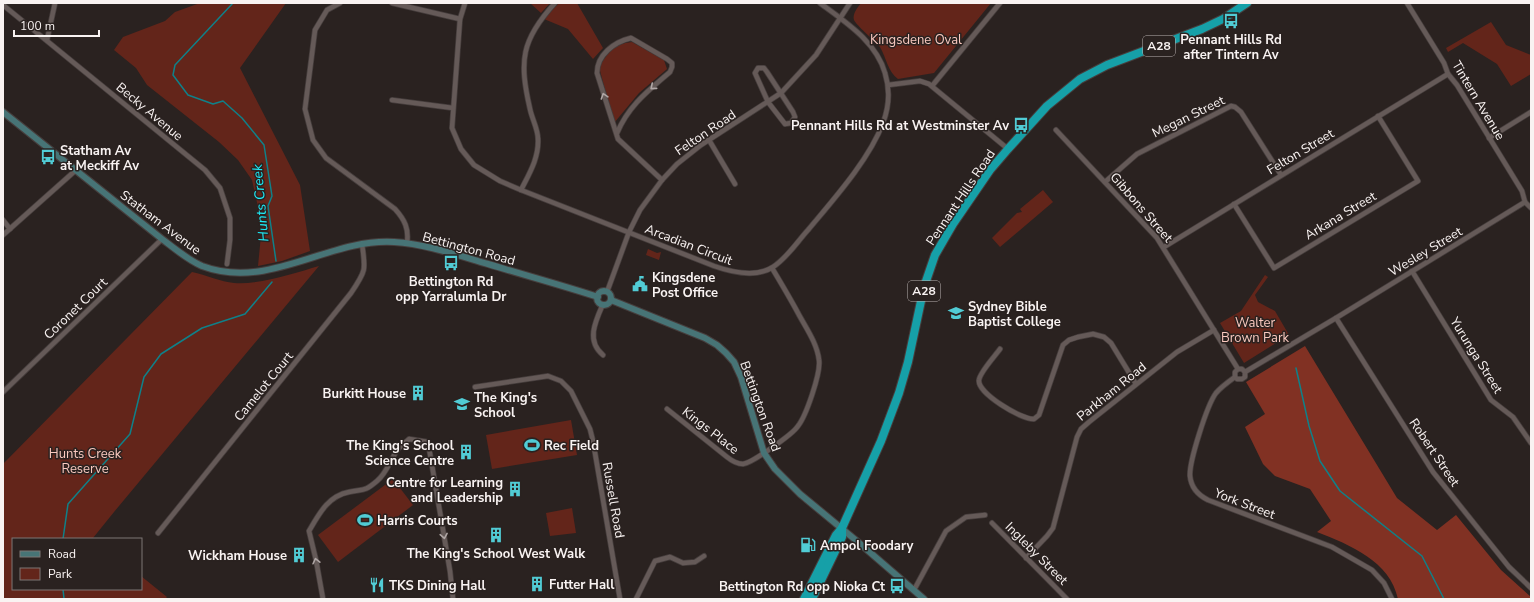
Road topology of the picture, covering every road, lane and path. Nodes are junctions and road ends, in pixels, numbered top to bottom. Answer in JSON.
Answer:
{"nodes":[{"id":1,"x":54,"y":3,"type":"edge"},
{"id":2,"x":340,"y":3,"type":"edge"},
{"id":3,"x":392,"y":3,"type":"edge"},
{"id":4,"x":465,"y":3,"type":"edge"},
{"id":5,"x":555,"y":3,"type":"edge"},
{"id":6,"x":820,"y":3,"type":"edge"},
{"id":7,"x":850,"y":3,"type":"edge"},
{"id":8,"x":1000,"y":3,"type":"edge"},
{"id":9,"x":1247,"y":3,"type":"edge"},
{"id":10,"x":1407,"y":3,"type":"edge"},
{"id":11,"x":3,"y":4,"type":"edge"},
{"id":12,"x":840,"y":18,"type":"junction"},
{"id":13,"x":460,"y":19,"type":"junction"},
{"id":14,"x":47,"y":40,"type":"junction"},
{"id":15,"x":1448,"y":74,"type":"junction"},
{"id":16,"x":888,"y":85,"type":"junction"},
{"id":17,"x":932,"y":86,"type":"junction"},
{"id":18,"x":781,"y":93,"type":"junction"},
{"id":19,"x":392,"y":100,"type":"dead end"},
{"id":20,"x":768,"y":102,"type":"junction"},
{"id":21,"x":453,"y":108,"type":"junction"},
{"id":22,"x":3,"y":112,"type":"edge"},
{"id":23,"x":1531,"y":112,"type":"edge"},
{"id":24,"x":1378,"y":116,"type":"junction"},
{"id":25,"x":1056,"y":130,"type":"dead end"},
{"id":26,"x":617,"y":133,"type":"junction"},
{"id":27,"x":1489,"y":138,"type":"junction"},
{"id":28,"x":709,"y":140,"type":"junction"},
{"id":29,"x":1008,"y":149,"type":"junction"},
{"id":30,"x":76,"y":170,"type":"junction"},
{"id":31,"x":1281,"y":175,"type":"junction"},
{"id":32,"x":662,"y":180,"type":"junction"},
{"id":33,"x":1105,"y":182,"type":"junction"},
{"id":34,"x":735,"y":184,"type":"dead end"},
{"id":35,"x":521,"y":190,"type":"junction"},
{"id":36,"x":1525,"y":202,"type":"junction"},
{"id":37,"x":1234,"y":204,"type":"junction"},
{"id":38,"x":1531,"y":208,"type":"edge"},
{"id":39,"x":3,"y":220,"type":"edge"},
{"id":40,"x":10,"y":228,"type":"junction"},
{"id":41,"x":629,"y":232,"type":"junction"},
{"id":42,"x":3,"y":235,"type":"edge"},
{"id":43,"x":162,"y":240,"type":"junction"},
{"id":44,"x":407,"y":243,"type":"junction"},
{"id":45,"x":362,"y":244,"type":"junction"},
{"id":46,"x":1164,"y":247,"type":"junction"},
{"id":47,"x":332,"y":250,"type":"joint"},
{"id":48,"x":226,"y":264,"type":"dead end"},
{"id":49,"x":772,"y":268,"type":"junction"},
{"id":50,"x":1412,"y":271,"type":"junction"},
{"id":51,"x":607,"y":292,"type":"junction"},
{"id":52,"x":598,"y":297,"type":"junction"},
{"id":53,"x":611,"y":300,"type":"junction"},
{"id":54,"x":603,"y":304,"type":"junction"},
{"id":55,"x":1336,"y":318,"type":"junction"},
{"id":56,"x":1214,"y":330,"type":"junction"},
{"id":57,"x":1000,"y":349,"type":"dead end"},
{"id":58,"x":603,"y":355,"type":"dead end"},
{"id":59,"x":1238,"y":369,"type":"junction"},
{"id":60,"x":1245,"y":372,"type":"junction"},
{"id":61,"x":1235,"y":377,"type":"junction"},
{"id":62,"x":1136,"y":384,"type":"junction"},
{"id":63,"x":475,"y":387,"type":"dead end"},
{"id":64,"x":3,"y":392,"type":"edge"},
{"id":65,"x":667,"y":409,"type":"dead end"},
{"id":66,"x":1531,"y":443,"type":"edge"},
{"id":67,"x":764,"y":453,"type":"junction"},
{"id":68,"x":985,"y":515,"type":"dead end"},
{"id":69,"x":992,"y":524,"type":"dead end"},
{"id":70,"x":842,"y":528,"type":"junction"},
{"id":71,"x":158,"y":533,"type":"dead end"},
{"id":72,"x":704,"y":556,"type":"dead end"},
{"id":73,"x":1026,"y":558,"type":"junction"},
{"id":74,"x":1531,"y":588,"type":"edge"},
{"id":75,"x":914,"y":590,"type":"junction"},
{"id":76,"x":324,"y":599,"type":"edge"},
{"id":77,"x":453,"y":599,"type":"edge"},
{"id":78,"x":620,"y":599,"type":"edge"},
{"id":79,"x":636,"y":599,"type":"edge"},
{"id":80,"x":804,"y":599,"type":"edge"},
{"id":81,"x":812,"y":599,"type":"edge"},
{"id":82,"x":924,"y":599,"type":"edge"},
{"id":83,"x":1067,"y":599,"type":"edge"},
{"id":84,"x":1392,"y":599,"type":"edge"}],
"edges":[{"from":1,"to":14,"type":"street"},
{"from":2,"to":44,"type":"street"},
{"from":3,"to":13,"type":"street"},
{"from":4,"to":13,"type":"street","name":"Arcadian Circuit"},
{"from":5,"to":35,"type":"street"},
{"from":6,"to":12,"type":"street","name":"Arcadian Circuit"},
{"from":7,"to":12,"type":"street","name":"Felton Road"},
{"from":8,"to":17,"type":"street"},
{"from":9,"to":29,"type":"highway","name":"Pennant Hills Road","number":"A28"},
{"from":10,"to":15,"type":"street","name":"Tintern Avenue"},
{"from":11,"to":14,"type":"street","name":"Becky Avenue"},
{"from":12,"to":16,"type":"street","name":"Arcadian Circuit"},
{"from":12,"to":18,"type":"street","name":"Felton Road"},
{"from":13,"to":21,"type":"street","name":"Arcadian Circuit"},
{"from":14,"to":48,"type":"street","name":"Becky Avenue"},
{"from":15,"to":24,"type":"street","name":"Felton Street"},
{"from":15,"to":27,"type":"street","name":"Tintern Avenue"},
{"from":16,"to":17,"type":"street"},
{"from":16,"to":49,"type":"street","name":"Arcadian Circuit"},
{"from":17,"to":29,"type":"street"},
{"from":18,"to":20,"type":"street","name":"Felton Road"},
{"from":18,"to":20,"type":"street"},
{"from":18,"to":20,"type":"street"},
{"from":19,"to":21,"type":"street"},
{"from":20,"to":28,"type":"street","name":"Felton Road"},
{"from":21,"to":35,"type":"street","name":"Arcadian Circuit"},
{"from":22,"to":30,"type":"main road","name":"Statham Avenue"},
{"from":23,"to":27,"type":"street"},
{"from":24,"to":31,"type":"street","name":"Felton Street"},
{"from":24,"to":37,"type":"street","name":"Arkana Street"},
{"from":25,"to":33,"type":"street","name":"Gibbons Street"},
{"from":26,"to":26,"type":"street","one_way":true},
{"from":26,"to":32,"type":"street"},
{"from":27,"to":36,"type":"street","name":"Tintern Avenue"},
{"from":28,"to":32,"type":"street","name":"Felton Road"},
{"from":28,"to":34,"type":"street"},
{"from":29,"to":70,"type":"highway","name":"Pennant Hills Road","number":"A28"},
{"from":30,"to":40,"type":"street"},
{"from":30,"to":43,"type":"main road","name":"Statham Avenue"},
{"from":31,"to":33,"type":"street","name":"Megan Street"},
{"from":31,"to":37,"type":"street","name":"Felton Street"},
{"from":32,"to":41,"type":"street","name":"Felton Road"},
{"from":33,"to":46,"type":"street","name":"Gibbons Street"},
{"from":35,"to":41,"type":"street","name":"Arcadian Circuit"},
{"from":36,"to":38,"type":"street","name":"Tintern Avenue"},
{"from":36,"to":50,"type":"street","name":"Wesley Street"},
{"from":37,"to":46,"type":"street","name":"Felton Street"},
{"from":39,"to":40,"type":"street"},
{"from":40,"to":42,"type":"street"},
{"from":41,"to":49,"type":"street","name":"Arcadian Circuit"},
{"from":41,"to":51,"type":"street","name":"Felton Road"},
{"from":43,"to":47,"type":"main road","name":"Statham Avenue"},
{"from":43,"to":64,"type":"street","name":"Coronet Court"},
{"from":44,"to":45,"type":"main road","name":"Bettington Road"},
{"from":44,"to":52,"type":"main road","name":"Bettington Road"},
{"from":45,"to":47,"type":"main road","name":"Bettington Road"},
{"from":45,"to":71,"type":"street","name":"Camelot Court"},
{"from":46,"to":56,"type":"street","name":"Gibbons Street"},
{"from":49,"to":67,"type":"street","name":"Kings Place"},
{"from":50,"to":55,"type":"street","name":"Wesley Street"},
{"from":50,"to":66,"type":"street","name":"Yurunga Street"},
{"from":51,"to":52,"type":"main road"},
{"from":51,"to":53,"type":"main road"},
{"from":52,"to":54,"type":"main road"},
{"from":53,"to":54,"type":"main road"},
{"from":53,"to":67,"type":"main road","name":"Bettington Road"},
{"from":54,"to":58,"type":"street"},
{"from":55,"to":60,"type":"street"},
{"from":55,"to":74,"type":"street","name":"Robert Street"},
{"from":56,"to":59,"type":"street","name":"Gibbons Street"},
{"from":56,"to":62,"type":"street","name":"Parkham Road"},
{"from":57,"to":62,"type":"street"},
{"from":59,"to":60,"type":"street"},
{"from":59,"to":61,"type":"street"},
{"from":60,"to":61,"type":"street"},
{"from":61,"to":84,"type":"street","name":"York Street"},
{"from":62,"to":73,"type":"street","name":"Parkham Road"},
{"from":63,"to":78,"type":"street","name":"Russell Road"},
{"from":65,"to":67,"type":"street","name":"Kings Place"},
{"from":67,"to":70,"type":"main road","name":"Bettington Road"},
{"from":68,"to":75,"type":"street"},
{"from":69,"to":73,"type":"street","name":"Ingleby Street"},
{"from":70,"to":75,"type":"main road","name":"Bettington Road"},
{"from":70,"to":80,"type":"highway","name":"Pennant Hills Road","number":"A28"},
{"from":70,"to":81,"type":"highway","name":"Pennant Hills Road","number":"A28"},
{"from":72,"to":79,"type":"street"},
{"from":73,"to":83,"type":"street","name":"Ingleby Street"},
{"from":75,"to":82,"type":"main road","name":"Bettington Road"},
{"from":76,"to":77,"type":"street","one_way":true}]}
